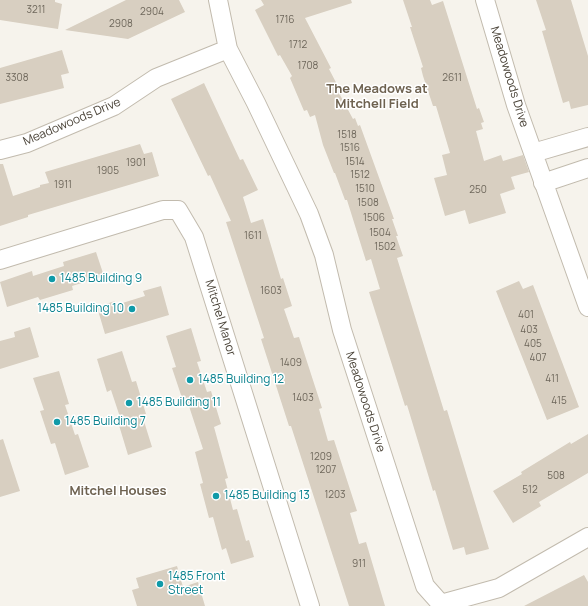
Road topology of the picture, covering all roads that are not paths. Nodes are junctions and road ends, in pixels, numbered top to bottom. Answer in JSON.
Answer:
{"nodes":[{"id":1,"x":218,"y":0,"type":"edge"},
{"id":2,"x":485,"y":0,"type":"edge"},
{"id":3,"x":228,"y":49,"type":"junction"},
{"id":4,"x":588,"y":137,"type":"edge"},
{"id":5,"x":0,"y":150,"type":"edge"},
{"id":6,"x":532,"y":153,"type":"junction"},
{"id":7,"x":588,"y":168,"type":"edge"},
{"id":8,"x":543,"y":183,"type":"junction"},
{"id":9,"x":0,"y":260,"type":"edge"},
{"id":10,"x":588,"y":307,"type":"edge"},
{"id":11,"x":588,"y":537,"type":"edge"},
{"id":12,"x":310,"y":606,"type":"edge"}],
"edges":[{"from":1,"to":3,"type":"street","name":"Meadowoods Drive"},
{"from":2,"to":6,"type":"street","name":"Meadowoods Drive"},
{"from":3,"to":5,"type":"street","name":"Meadowoods Drive"},
{"from":3,"to":11,"type":"street","name":"Meadowoods Drive"},
{"from":4,"to":6,"type":"street"},
{"from":6,"to":8,"type":"street","name":"Meadowoods Drive"},
{"from":7,"to":8,"type":"street"},
{"from":8,"to":10,"type":"street","name":"Meadowoods Drive"},
{"from":9,"to":12,"type":"street","name":"Mitchel Manor"}]}
